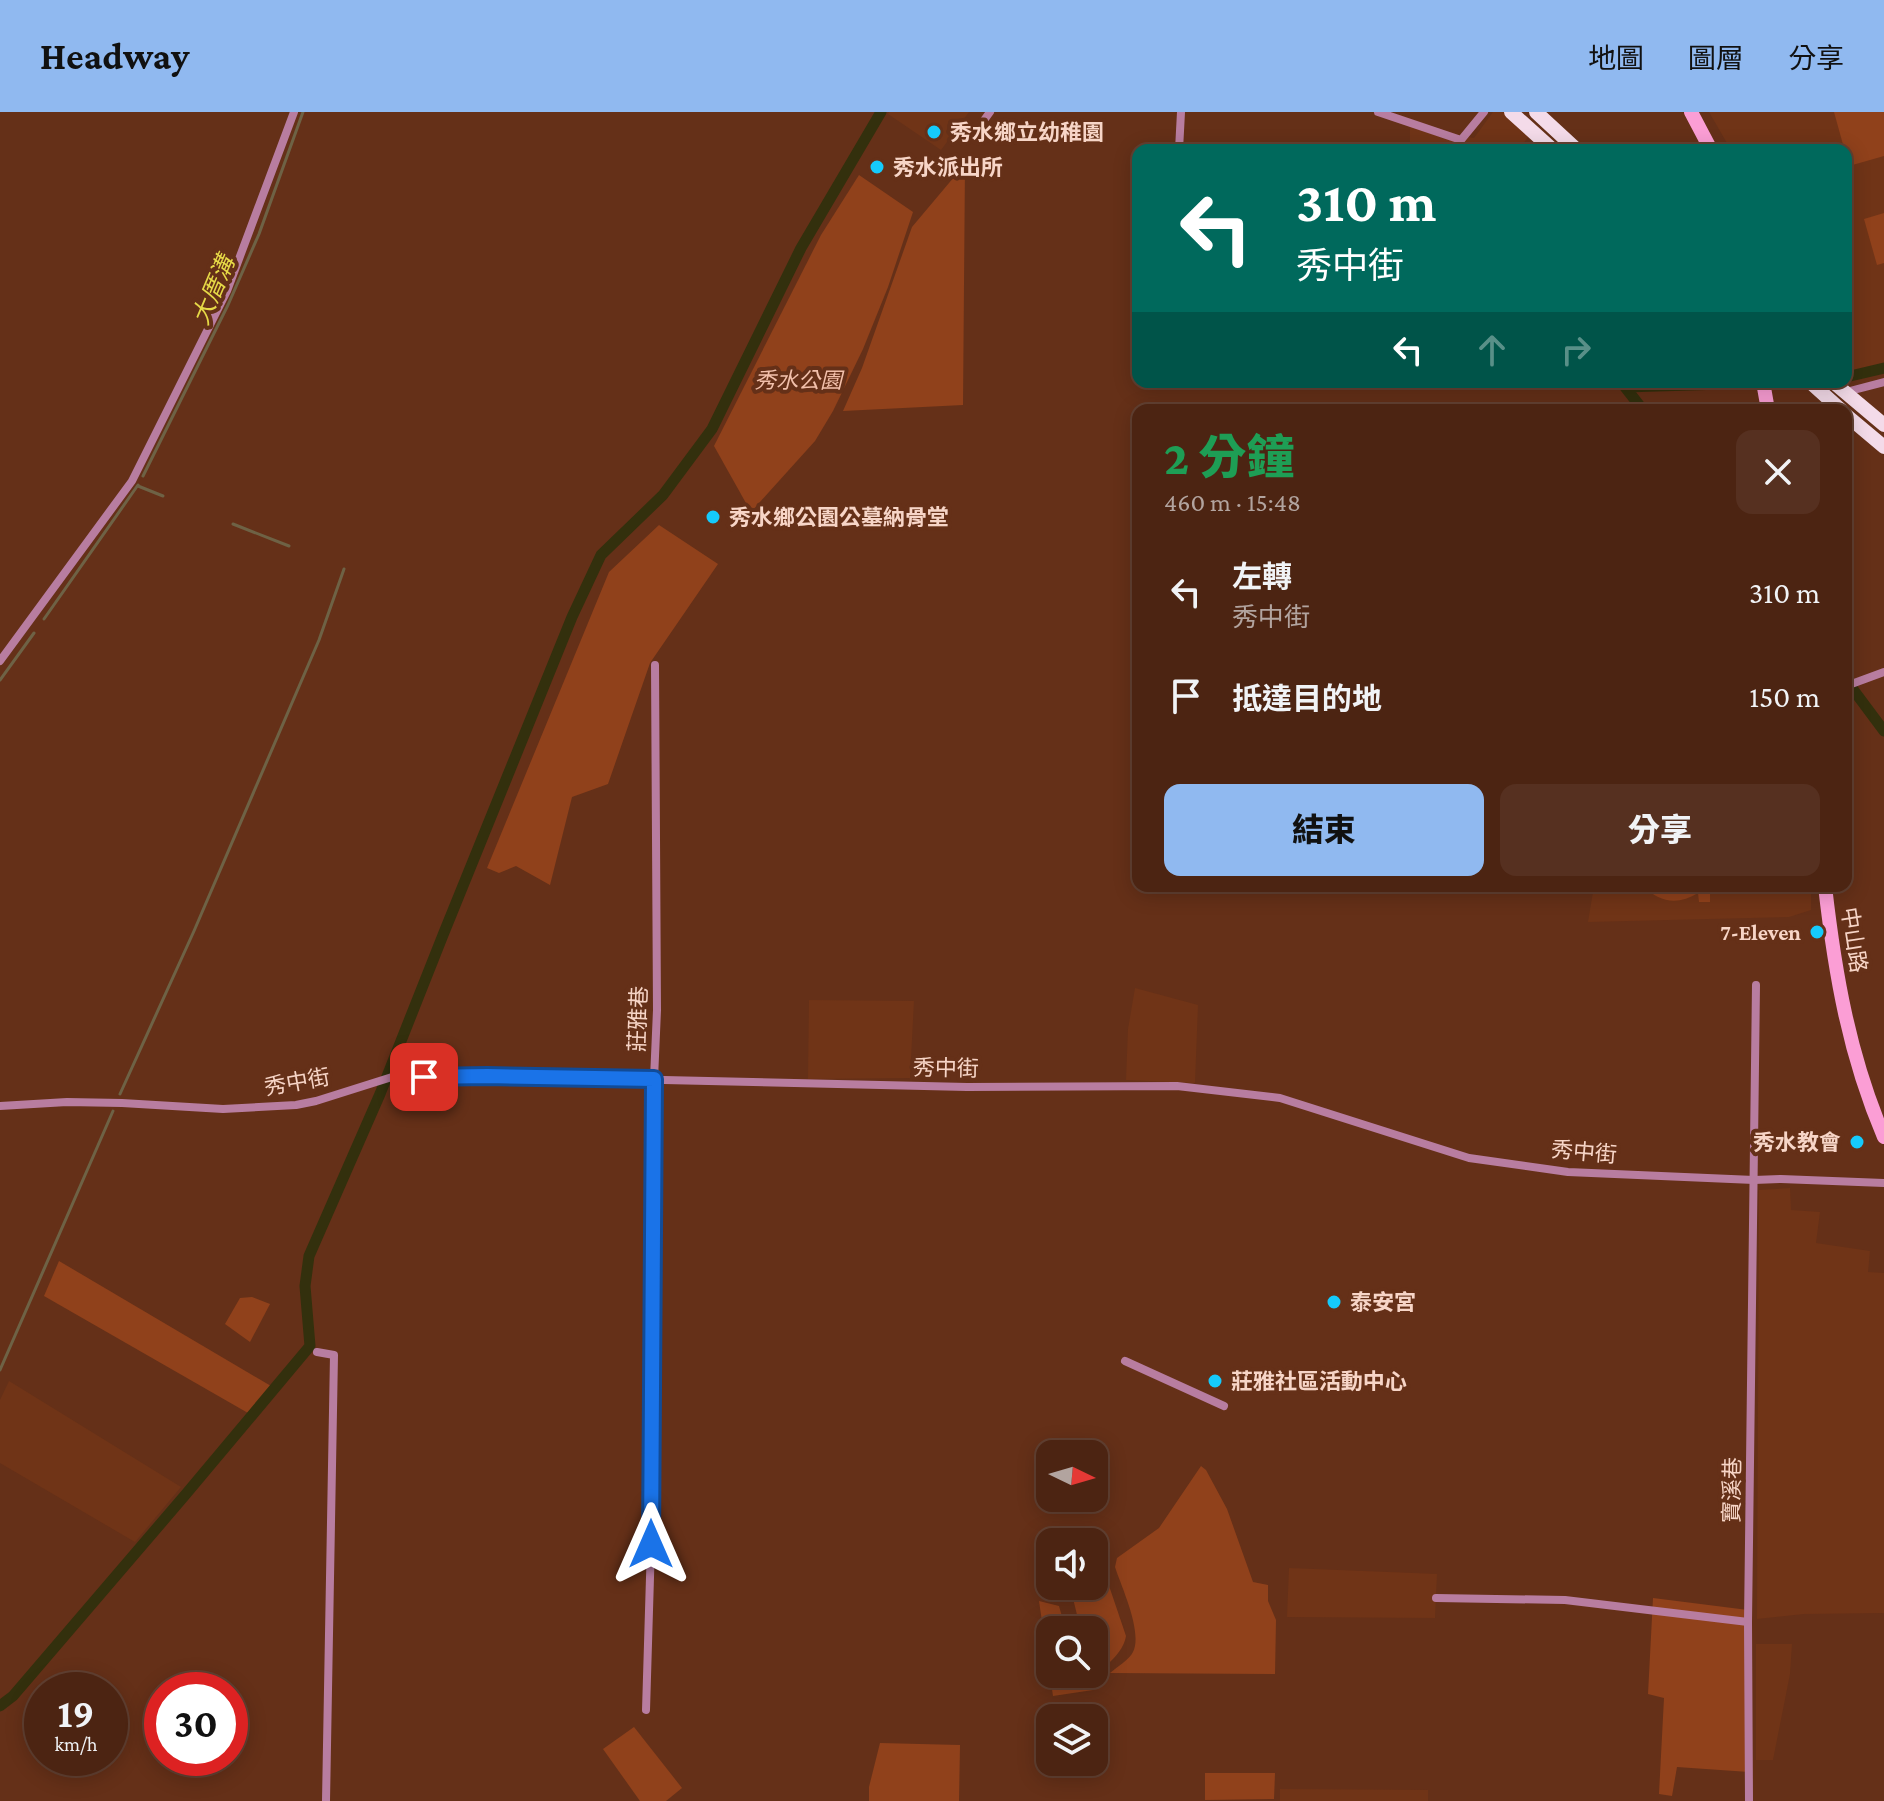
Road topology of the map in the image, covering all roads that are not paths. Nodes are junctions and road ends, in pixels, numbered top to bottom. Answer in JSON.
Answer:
{"nodes":[{"id":1,"x":294,"y":112,"type":"edge"},
{"id":2,"x":990,"y":112,"type":"edge"},
{"id":3,"x":1181,"y":112,"type":"edge"},
{"id":4,"x":1378,"y":112,"type":"edge"},
{"id":5,"x":1484,"y":112,"type":"edge"},
{"id":6,"x":1511,"y":112,"type":"edge"},
{"id":7,"x":1536,"y":112,"type":"edge"},
{"id":8,"x":1691,"y":112,"type":"edge"},
{"id":9,"x":982,"y":123,"type":"dead end"},
{"id":10,"x":1179,"y":144,"type":"edge"},
{"id":11,"x":1546,"y":144,"type":"edge"},
{"id":12,"x":1570,"y":144,"type":"edge"},
{"id":13,"x":1708,"y":144,"type":"edge"},
{"id":14,"x":1884,"y":382,"type":"edge"},
{"id":15,"x":1852,"y":386,"type":"edge"},
{"id":16,"x":1816,"y":388,"type":"edge"},
{"id":17,"x":1840,"y":388,"type":"edge"},
{"id":18,"x":1834,"y":404,"type":"edge"},
{"id":19,"x":1852,"y":420,"type":"edge"},
{"id":20,"x":1884,"y":425,"type":"edge"},
{"id":21,"x":1884,"y":447,"type":"edge"},
{"id":22,"x":0,"y":661,"type":"edge"},
{"id":23,"x":655,"y":665,"type":"dead end"},
{"id":24,"x":1884,"y":672,"type":"edge"},
{"id":25,"x":1852,"y":684,"type":"edge"},
{"id":26,"x":1826,"y":892,"type":"edge"},
{"id":27,"x":1756,"y":985,"type":"dead end"},
{"id":28,"x":654,"y":1079,"type":"junction"},
{"id":29,"x":0,"y":1106,"type":"edge"},
{"id":30,"x":1884,"y":1137,"type":"edge"},
{"id":31,"x":1754,"y":1180,"type":"junction"},
{"id":32,"x":1884,"y":1183,"type":"edge"},
{"id":33,"x":317,"y":1352,"type":"dead end"},
{"id":34,"x":1125,"y":1361,"type":"dead end"},
{"id":35,"x":1224,"y":1406,"type":"dead end"},
{"id":36,"x":1436,"y":1598,"type":"dead end"},
{"id":37,"x":1748,"y":1622,"type":"junction"},
{"id":38,"x":646,"y":1710,"type":"dead end"},
{"id":39,"x":326,"y":1801,"type":"edge"},
{"id":40,"x":1749,"y":1801,"type":"edge"}],
"edges":[{"from":1,"to":22,"type":"street"},
{"from":2,"to":9,"type":"street"},
{"from":3,"to":10,"type":"street"},
{"from":4,"to":5,"type":"street"},
{"from":6,"to":11,"type":"main road"},
{"from":7,"to":12,"type":"main road"},
{"from":8,"to":13,"type":"street"},
{"from":14,"to":15,"type":"street"},
{"from":16,"to":18,"type":"main road"},
{"from":17,"to":20,"type":"main road"},
{"from":19,"to":21,"type":"main road"},
{"from":23,"to":28,"type":"street","name":"莊雅巷"},
{"from":24,"to":25,"type":"street"},
{"from":26,"to":30,"type":"street","name":"中山路"},
{"from":27,"to":31,"type":"street","name":"寶溪巷"},
{"from":28,"to":29,"type":"street","name":"秀中街"},
{"from":28,"to":31,"type":"street","name":"秀中街"},
{"from":28,"to":38,"type":"street","name":"莊雅巷"},
{"from":31,"to":32,"type":"street","name":"秀中街"},
{"from":31,"to":37,"type":"street","name":"寶溪巷"},
{"from":33,"to":39,"type":"street"},
{"from":34,"to":35,"type":"street"},
{"from":36,"to":37,"type":"street"},
{"from":37,"to":40,"type":"street","name":"寶溪巷"}]}
